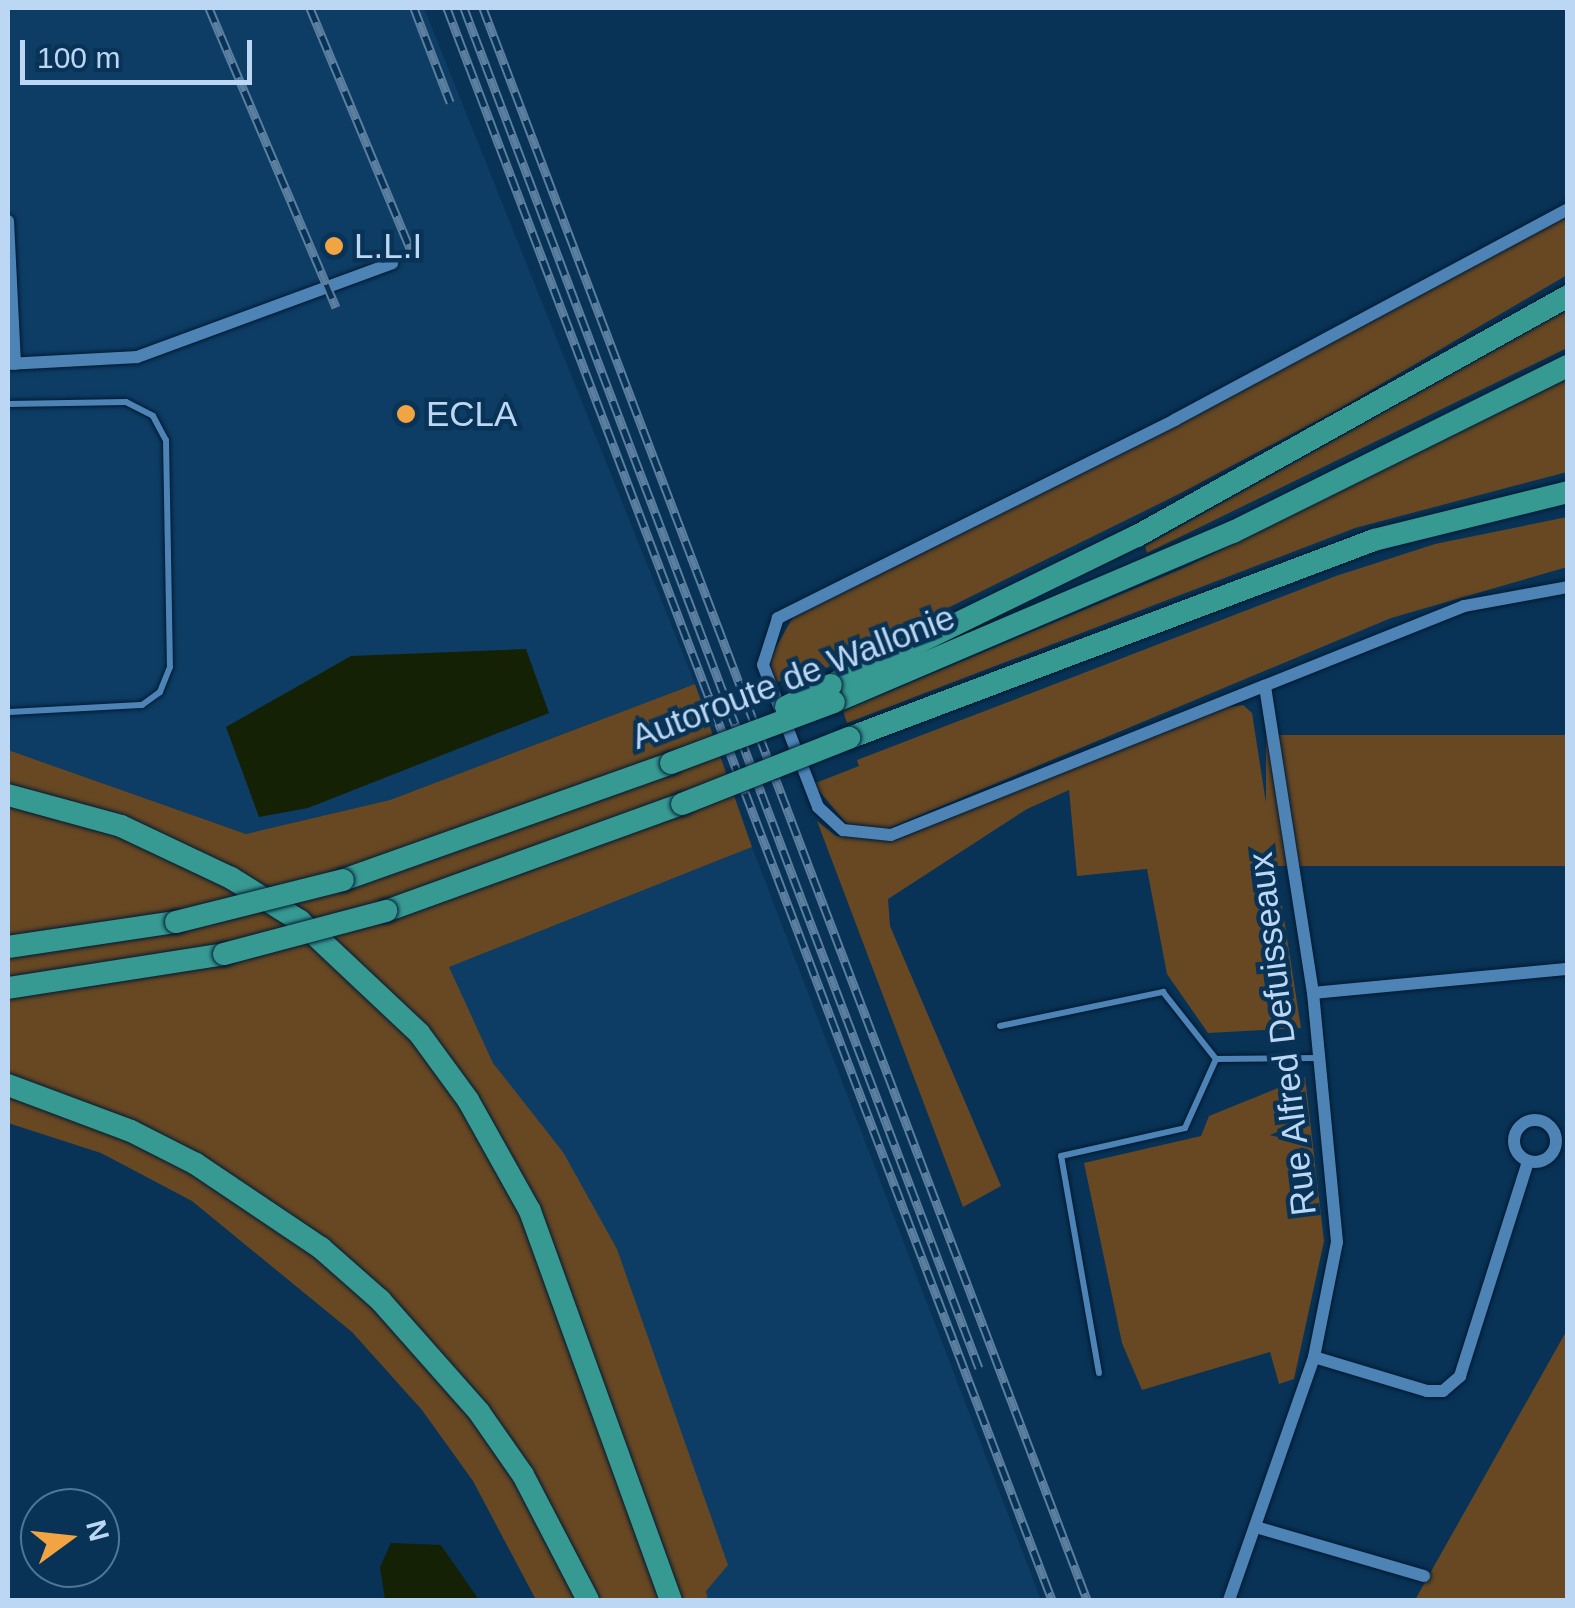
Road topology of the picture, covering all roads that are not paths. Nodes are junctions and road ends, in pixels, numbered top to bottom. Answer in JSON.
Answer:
{"nodes":[{"id":1,"x":1568,"y":209,"type":"edge"},
{"id":2,"x":8,"y":220,"type":"edge"},
{"id":3,"x":392,"y":263,"type":"dead end"},
{"id":4,"x":1568,"y":296,"type":"edge"},
{"id":5,"x":11,"y":364,"type":"edge"},
{"id":6,"x":1568,"y":366,"type":"edge"},
{"id":7,"x":8,"y":404,"type":"edge"},
{"id":8,"x":1568,"y":492,"type":"edge"},
{"id":9,"x":1568,"y":587,"type":"edge"},
{"id":10,"x":1265,"y":686,"type":"junction"},
{"id":11,"x":833,"y":694,"type":"junction"},
{"id":12,"x":8,"y":712,"type":"edge"},
{"id":13,"x":8,"y":796,"type":"edge"},
{"id":14,"x":8,"y":947,"type":"edge"},
{"id":15,"x":1568,"y":969,"type":"edge"},
{"id":16,"x":8,"y":988,"type":"edge"},
{"id":17,"x":1313,"y":993,"type":"junction"},
{"id":18,"x":1000,"y":1026,"type":"dead end"},
{"id":19,"x":1319,"y":1058,"type":"junction"},
{"id":20,"x":1216,"y":1060,"type":"junction"},
{"id":21,"x":8,"y":1085,"type":"edge"},
{"id":22,"x":1561,"y":1149,"type":"edge"},
{"id":23,"x":1528,"y":1161,"type":"junction"},
{"id":24,"x":1314,"y":1357,"type":"junction"},
{"id":25,"x":1098,"y":1373,"type":"dead end"},
{"id":26,"x":1259,"y":1528,"type":"junction"},
{"id":27,"x":1424,"y":1576,"type":"dead end"},
{"id":28,"x":588,"y":1600,"type":"edge"},
{"id":29,"x":671,"y":1600,"type":"edge"},
{"id":30,"x":1229,"y":1600,"type":"edge"}],
"edges":[{"from":1,"to":10,"type":"street"},
{"from":2,"to":5,"type":"street"},
{"from":3,"to":5,"type":"street"},
{"from":4,"to":11,"type":"highway"},
{"from":6,"to":11,"type":"highway","name":"Autoroute de Wallonie"},
{"from":7,"to":12,"type":"lane"},
{"from":8,"to":16,"type":"highway","bridge":true},
{"from":9,"to":10,"type":"street"},
{"from":10,"to":17,"type":"street","name":"Rue Alfred Defuisseaux"},
{"from":11,"to":14,"type":"highway","name":"Autoroute de Wallonie","bridge":true},
{"from":13,"to":29,"type":"highway"},
{"from":15,"to":17,"type":"street"},
{"from":17,"to":19,"type":"street","name":"Rue Alfred Defuisseaux"},
{"from":18,"to":20,"type":"lane"},
{"from":19,"to":20,"type":"lane"},
{"from":19,"to":24,"type":"street","name":"Rue Alfred Defuisseaux"},
{"from":20,"to":25,"type":"lane"},
{"from":21,"to":28,"type":"highway"},
{"from":22,"to":23,"type":"street"},
{"from":22,"to":23,"type":"street"},
{"from":23,"to":24,"type":"street"},
{"from":24,"to":26,"type":"street","name":"Rue Alfred Defuisseaux"},
{"from":26,"to":27,"type":"street"},
{"from":26,"to":30,"type":"street","name":"Rue Alfred Defuisseaux"}]}
